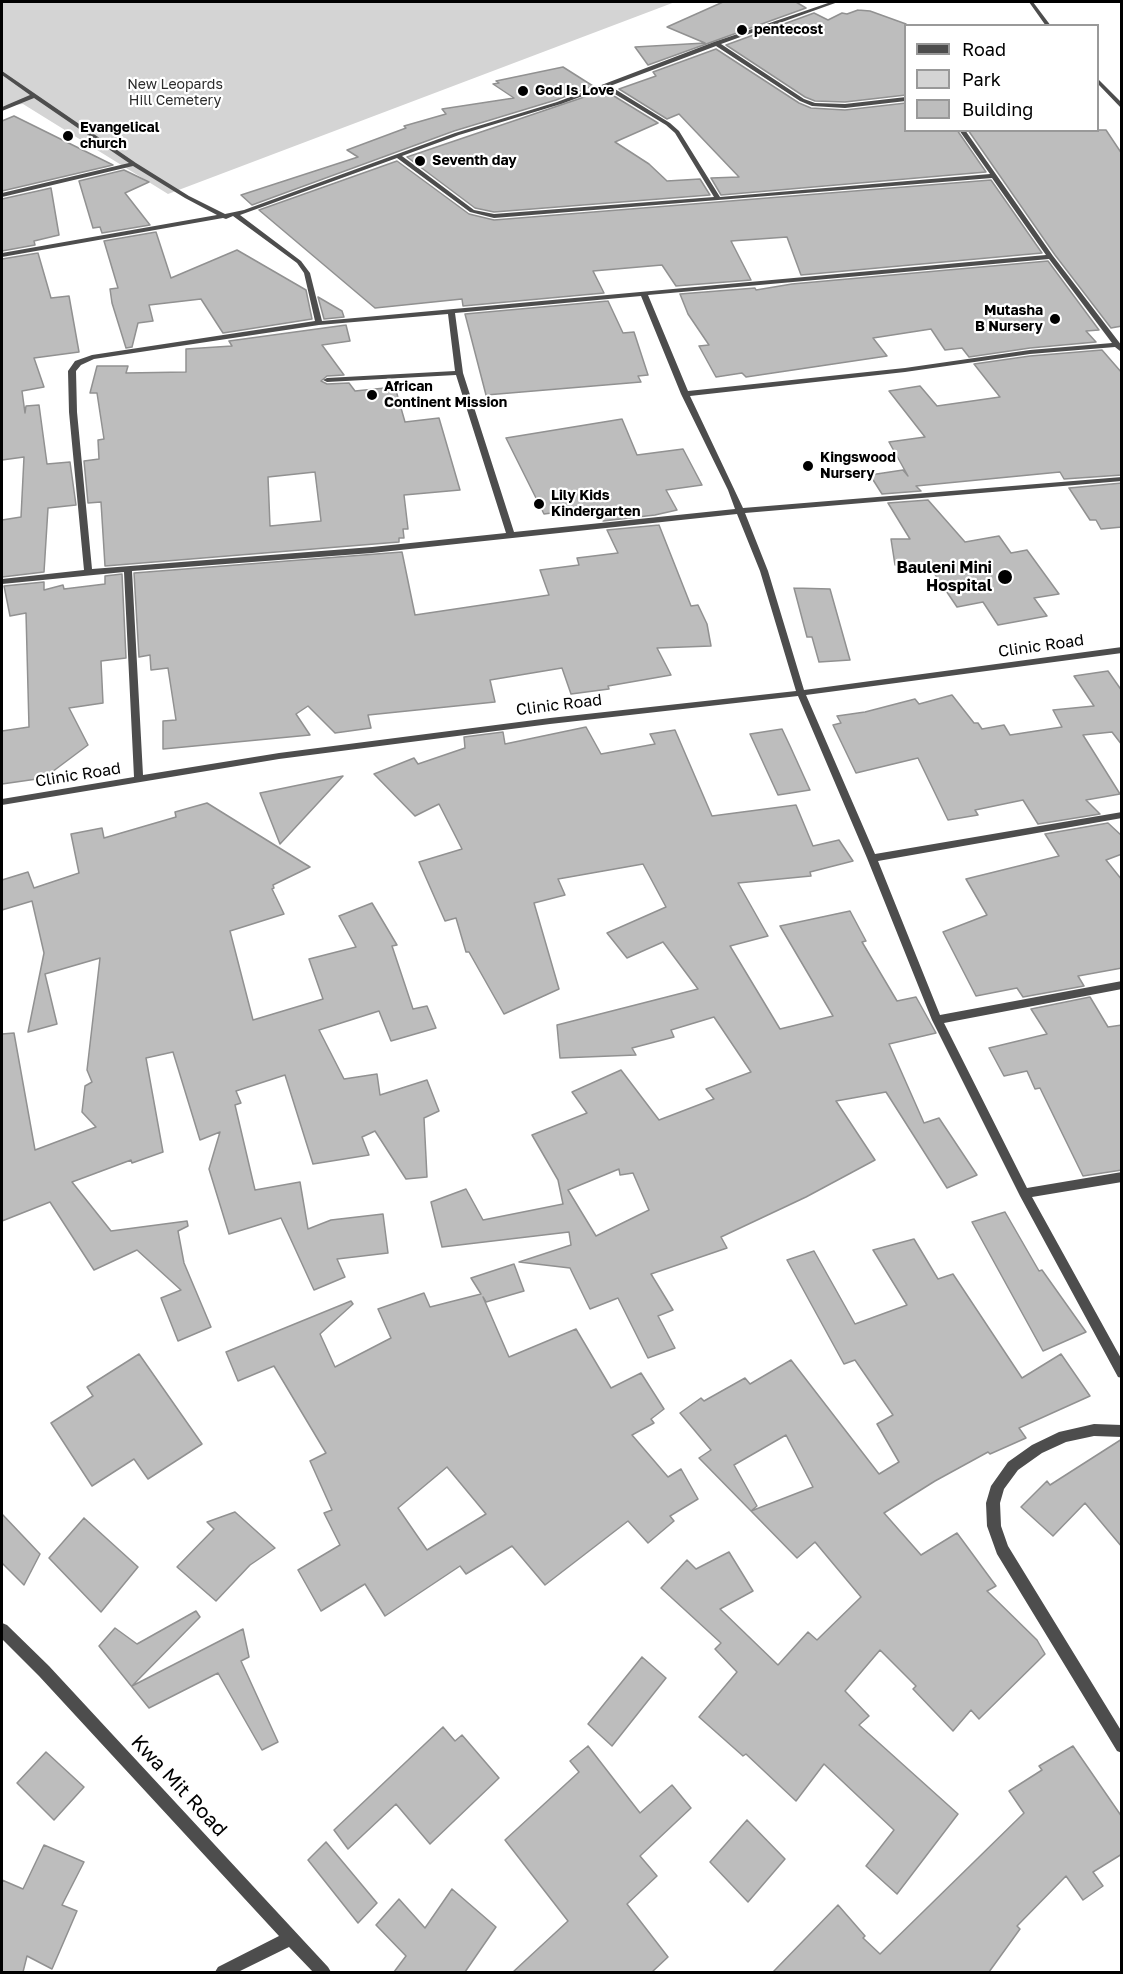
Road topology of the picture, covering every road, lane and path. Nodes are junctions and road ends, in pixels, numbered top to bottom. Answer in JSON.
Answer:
{"nodes":[{"id":1,"x":835,"y":2,"type":"edge"},
{"id":2,"x":1031,"y":2,"type":"edge"},
{"id":3,"x":1048,"y":24,"type":"edge"},
{"id":4,"x":716,"y":43,"type":"junction"},
{"id":5,"x":2,"y":73,"type":"edge"},
{"id":6,"x":1099,"y":82,"type":"edge"},
{"id":7,"x":605,"y":85,"type":"junction"},
{"id":8,"x":34,"y":96,"type":"junction"},
{"id":9,"x":904,"y":99,"type":"edge"},
{"id":10,"x":1122,"y":107,"type":"edge"},
{"id":11,"x":2,"y":109,"type":"edge"},
{"id":12,"x":963,"y":132,"type":"edge"},
{"id":13,"x":399,"y":157,"type":"junction"},
{"id":14,"x":134,"y":164,"type":"junction"},
{"id":15,"x":994,"y":176,"type":"junction"},
{"id":16,"x":2,"y":195,"type":"edge"},
{"id":17,"x":718,"y":199,"type":"junction"},
{"id":18,"x":236,"y":214,"type":"junction"},
{"id":19,"x":227,"y":217,"type":"junction"},
{"id":20,"x":2,"y":255,"type":"edge"},
{"id":21,"x":1051,"y":257,"type":"junction"},
{"id":22,"x":644,"y":295,"type":"junction"},
{"id":23,"x":450,"y":312,"type":"junction"},
{"id":24,"x":319,"y":323,"type":"junction"},
{"id":25,"x":1120,"y":348,"type":"edge"},
{"id":26,"x":459,"y":373,"type":"junction"},
{"id":27,"x":327,"y":380,"type":"dead end"},
{"id":28,"x":685,"y":394,"type":"junction"},
{"id":29,"x":1120,"y":481,"type":"edge"},
{"id":30,"x":740,"y":511,"type":"junction"},
{"id":31,"x":511,"y":535,"type":"junction"},
{"id":32,"x":128,"y":569,"type":"junction"},
{"id":33,"x":87,"y":572,"type":"junction"},
{"id":34,"x":2,"y":582,"type":"edge"},
{"id":35,"x":1122,"y":650,"type":"edge"},
{"id":36,"x":801,"y":693,"type":"junction"},
{"id":37,"x":139,"y":780,"type":"junction"},
{"id":38,"x":2,"y":801,"type":"edge"},
{"id":39,"x":1122,"y":815,"type":"edge"},
{"id":40,"x":872,"y":858,"type":"junction"},
{"id":41,"x":1122,"y":985,"type":"edge"},
{"id":42,"x":937,"y":1020,"type":"junction"},
{"id":43,"x":1122,"y":1177,"type":"edge"},
{"id":44,"x":1024,"y":1193,"type":"junction"},
{"id":45,"x":1122,"y":1373,"type":"edge"},
{"id":46,"x":1122,"y":1431,"type":"edge"},
{"id":47,"x":2,"y":1630,"type":"edge"},
{"id":48,"x":1122,"y":1746,"type":"edge"},
{"id":49,"x":291,"y":1938,"type":"junction"},
{"id":50,"x":223,"y":1972,"type":"edge"},
{"id":51,"x":323,"y":1972,"type":"edge"}],
"edges":[{"from":1,"to":4,"type":"street"},
{"from":2,"to":3,"type":"street"},
{"from":4,"to":7,"type":"street"},
{"from":4,"to":9,"type":"street"},
{"from":5,"to":8,"type":"street"},
{"from":6,"to":10,"type":"street"},
{"from":7,"to":13,"type":"street"},
{"from":7,"to":17,"type":"street"},
{"from":8,"to":11,"type":"street"},
{"from":8,"to":14,"type":"street"},
{"from":12,"to":15,"type":"street"},
{"from":13,"to":17,"type":"street"},
{"from":13,"to":18,"type":"street"},
{"from":14,"to":16,"type":"street"},
{"from":14,"to":19,"type":"street"},
{"from":15,"to":17,"type":"street"},
{"from":15,"to":21,"type":"street"},
{"from":18,"to":19,"type":"street"},
{"from":18,"to":24,"type":"street"},
{"from":19,"to":20,"type":"street"},
{"from":21,"to":22,"type":"street"},
{"from":21,"to":25,"type":"street"},
{"from":22,"to":23,"type":"street"},
{"from":22,"to":28,"type":"street"},
{"from":23,"to":24,"type":"street"},
{"from":23,"to":26,"type":"street"},
{"from":24,"to":33,"type":"street"},
{"from":25,"to":28,"type":"street"},
{"from":26,"to":27,"type":"street"},
{"from":26,"to":31,"type":"street"},
{"from":28,"to":30,"type":"street"},
{"from":29,"to":30,"type":"street"},
{"from":30,"to":31,"type":"street"},
{"from":30,"to":36,"type":"street"},
{"from":31,"to":32,"type":"street"},
{"from":32,"to":33,"type":"street"},
{"from":32,"to":37,"type":"street"},
{"from":33,"to":34,"type":"street"},
{"from":35,"to":36,"type":"street","name":"Clinic Road"},
{"from":36,"to":37,"type":"street","name":"Clinic Road"},
{"from":36,"to":40,"type":"street"},
{"from":37,"to":38,"type":"street","name":"Clinic Road"},
{"from":39,"to":40,"type":"street"},
{"from":40,"to":42,"type":"street"},
{"from":41,"to":42,"type":"street"},
{"from":42,"to":44,"type":"street"},
{"from":43,"to":44,"type":"street"},
{"from":44,"to":45,"type":"street"},
{"from":46,"to":48,"type":"street"},
{"from":47,"to":49,"type":"street","name":"Kwa Mit Road"},
{"from":49,"to":50,"type":"street"},
{"from":49,"to":51,"type":"street","name":"Kwa Mit Road"}]}
